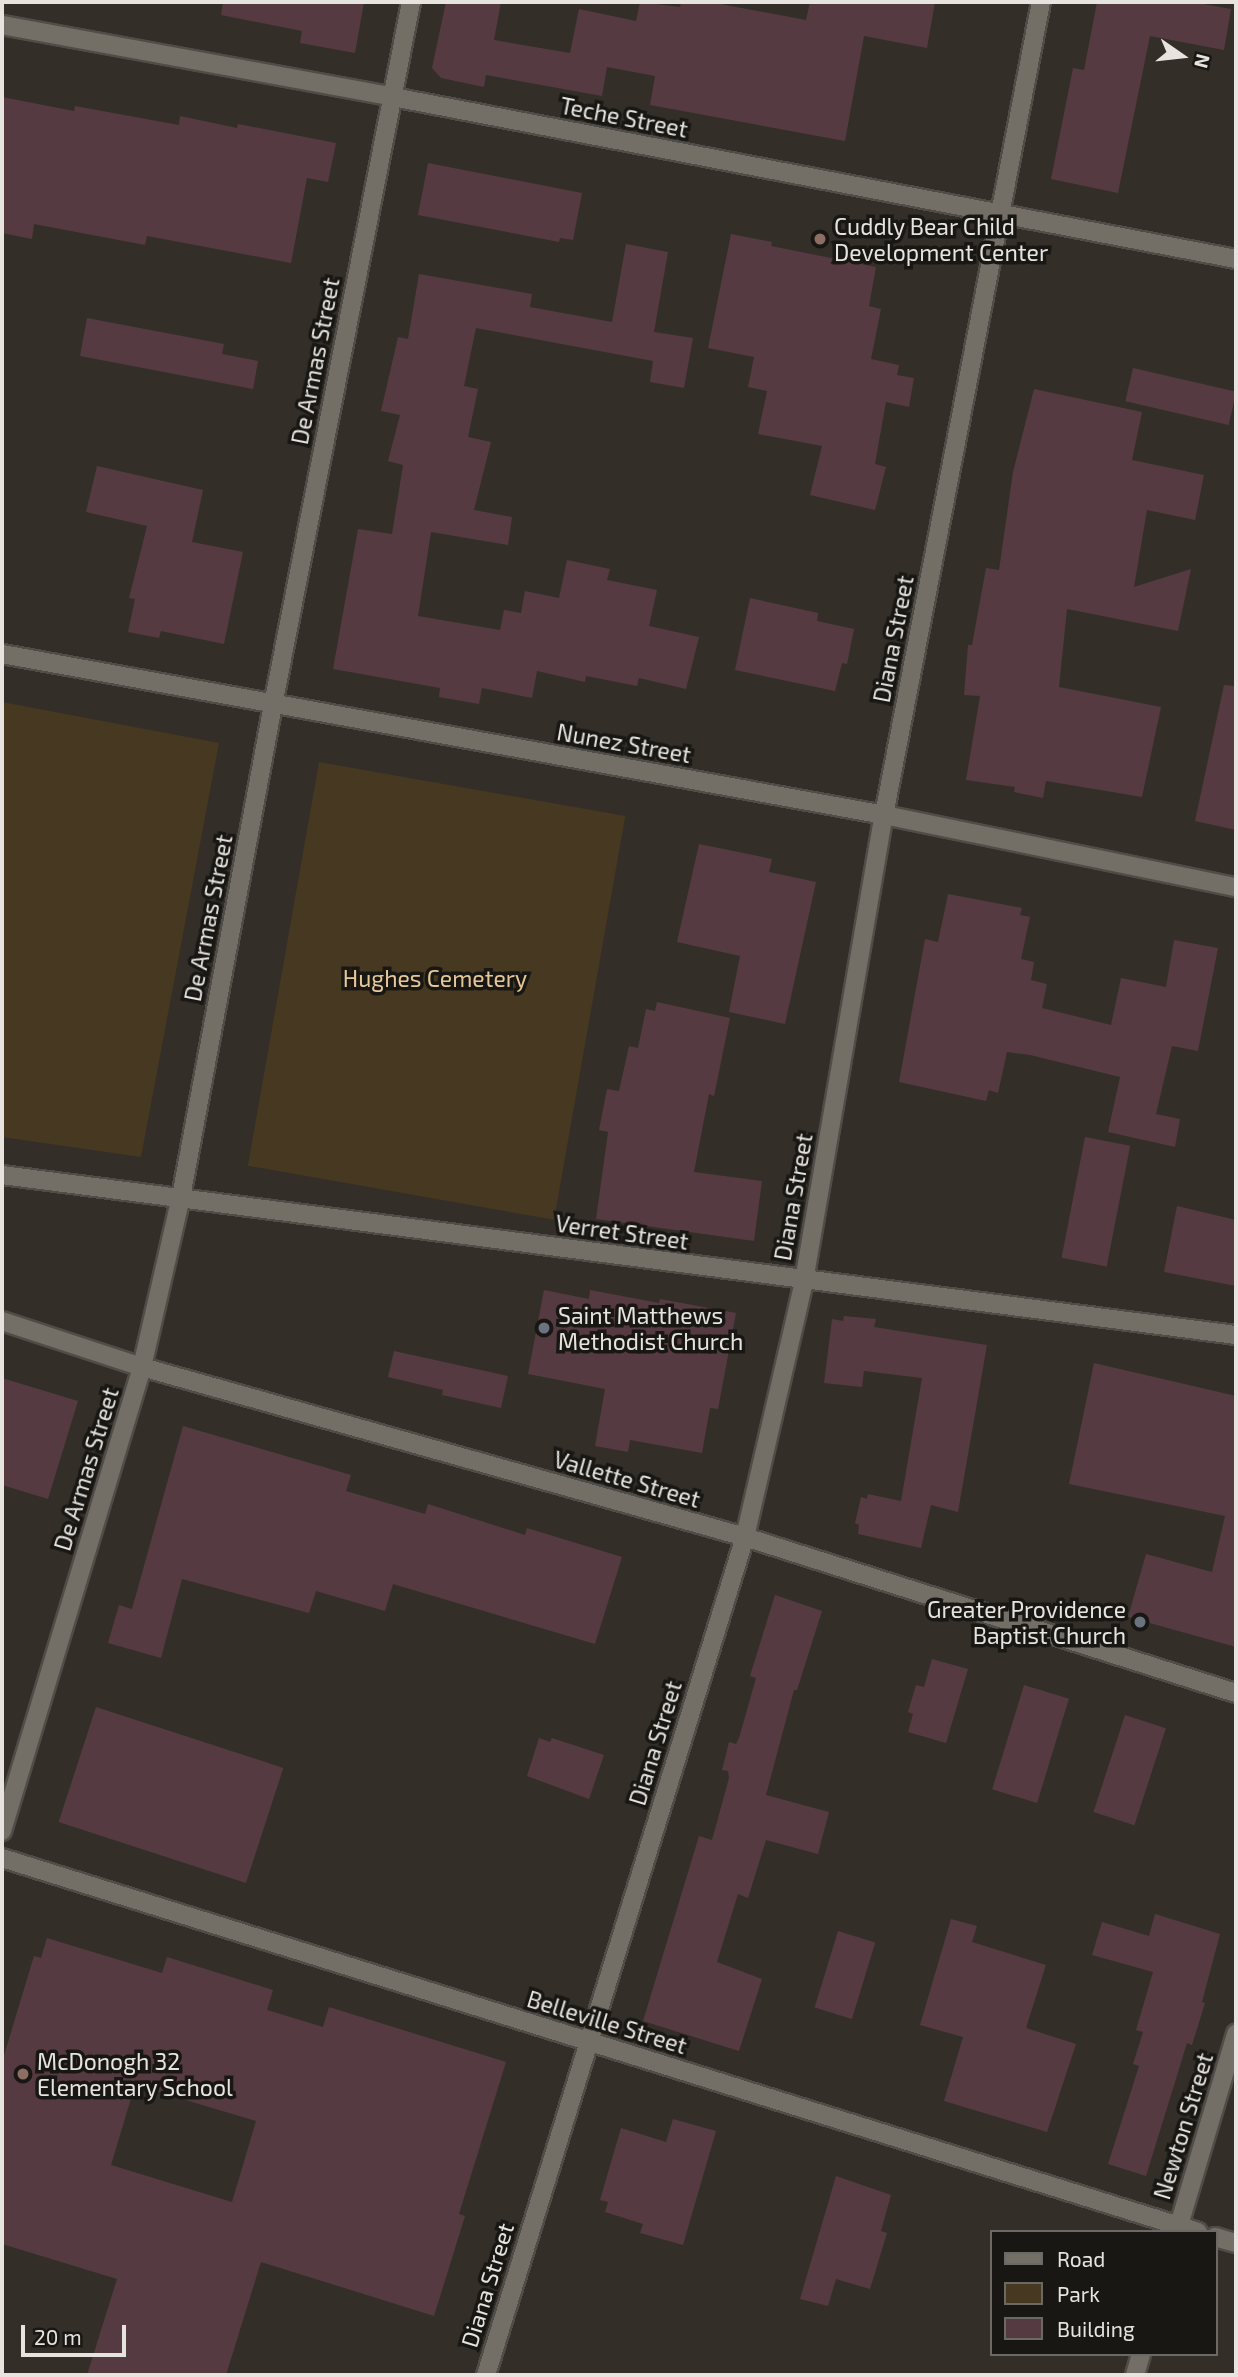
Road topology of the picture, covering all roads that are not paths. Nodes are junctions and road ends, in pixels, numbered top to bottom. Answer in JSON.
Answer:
{"nodes":[{"id":1,"x":411,"y":2,"type":"edge"},
{"id":2,"x":1041,"y":2,"type":"edge"},
{"id":3,"x":2,"y":25,"type":"edge"},
{"id":4,"x":393,"y":97,"type":"junction"},
{"id":5,"x":999,"y":214,"type":"junction"},
{"id":6,"x":1236,"y":259,"type":"edge"},
{"id":7,"x":2,"y":654,"type":"edge"},
{"id":8,"x":273,"y":705,"type":"junction"},
{"id":9,"x":884,"y":815,"type":"junction"},
{"id":10,"x":1236,"y":887,"type":"edge"},
{"id":11,"x":2,"y":1175,"type":"edge"},
{"id":12,"x":181,"y":1197,"type":"junction"},
{"id":13,"x":804,"y":1281,"type":"junction"},
{"id":14,"x":2,"y":1321,"type":"edge"},
{"id":15,"x":1236,"y":1335,"type":"edge"},
{"id":16,"x":142,"y":1367,"type":"junction"},
{"id":17,"x":745,"y":1537,"type":"junction"},
{"id":18,"x":1236,"y":1693,"type":"edge"},
{"id":19,"x":2,"y":1831,"type":"edge"},
{"id":20,"x":2,"y":1858,"type":"edge"},
{"id":21,"x":1236,"y":2034,"type":"edge"},
{"id":22,"x":588,"y":2042,"type":"junction"},
{"id":23,"x":1178,"y":2229,"type":"edge"},
{"id":24,"x":1217,"y":2238,"type":"edge"},
{"id":25,"x":1236,"y":2243,"type":"edge"},
{"id":26,"x":1140,"y":2356,"type":"edge"},
{"id":27,"x":486,"y":2375,"type":"edge"},
{"id":28,"x":1135,"y":2375,"type":"edge"}],
"edges":[{"from":1,"to":4,"type":"street","name":"De Armas Street"},
{"from":2,"to":5,"type":"street","name":"Diana Street"},
{"from":3,"to":4,"type":"street","name":"Teche Street"},
{"from":4,"to":5,"type":"street","name":"Teche Street"},
{"from":4,"to":8,"type":"street","name":"De Armas Street"},
{"from":5,"to":6,"type":"street","name":"Teche Street"},
{"from":5,"to":9,"type":"street","name":"Diana Street"},
{"from":7,"to":8,"type":"street","name":"Nunez Street"},
{"from":8,"to":9,"type":"street","name":"Nunez Street"},
{"from":8,"to":12,"type":"street","name":"De Armas Street"},
{"from":9,"to":10,"type":"street","name":"Nunez Street"},
{"from":9,"to":13,"type":"street","name":"Diana Street"},
{"from":11,"to":12,"type":"street","name":"Verret Street"},
{"from":12,"to":13,"type":"street","name":"Verret Street"},
{"from":12,"to":16,"type":"street","name":"De Armas Street"},
{"from":13,"to":15,"type":"street","name":"Verret Street"},
{"from":13,"to":17,"type":"street","name":"Diana Street"},
{"from":14,"to":16,"type":"street","name":"Vallette Street"},
{"from":16,"to":17,"type":"street","name":"Vallette Street"},
{"from":16,"to":19,"type":"street","name":"De Armas Street"},
{"from":17,"to":18,"type":"street","name":"Vallette Street"},
{"from":17,"to":22,"type":"street","name":"Diana Street"},
{"from":20,"to":22,"type":"street","name":"Belleville Street"},
{"from":21,"to":23,"type":"street","name":"Newton Street"},
{"from":22,"to":23,"type":"street","name":"Belleville Street"},
{"from":22,"to":27,"type":"street","name":"Diana Street"},
{"from":24,"to":25,"type":"street"},
{"from":26,"to":28,"type":"street"}]}
